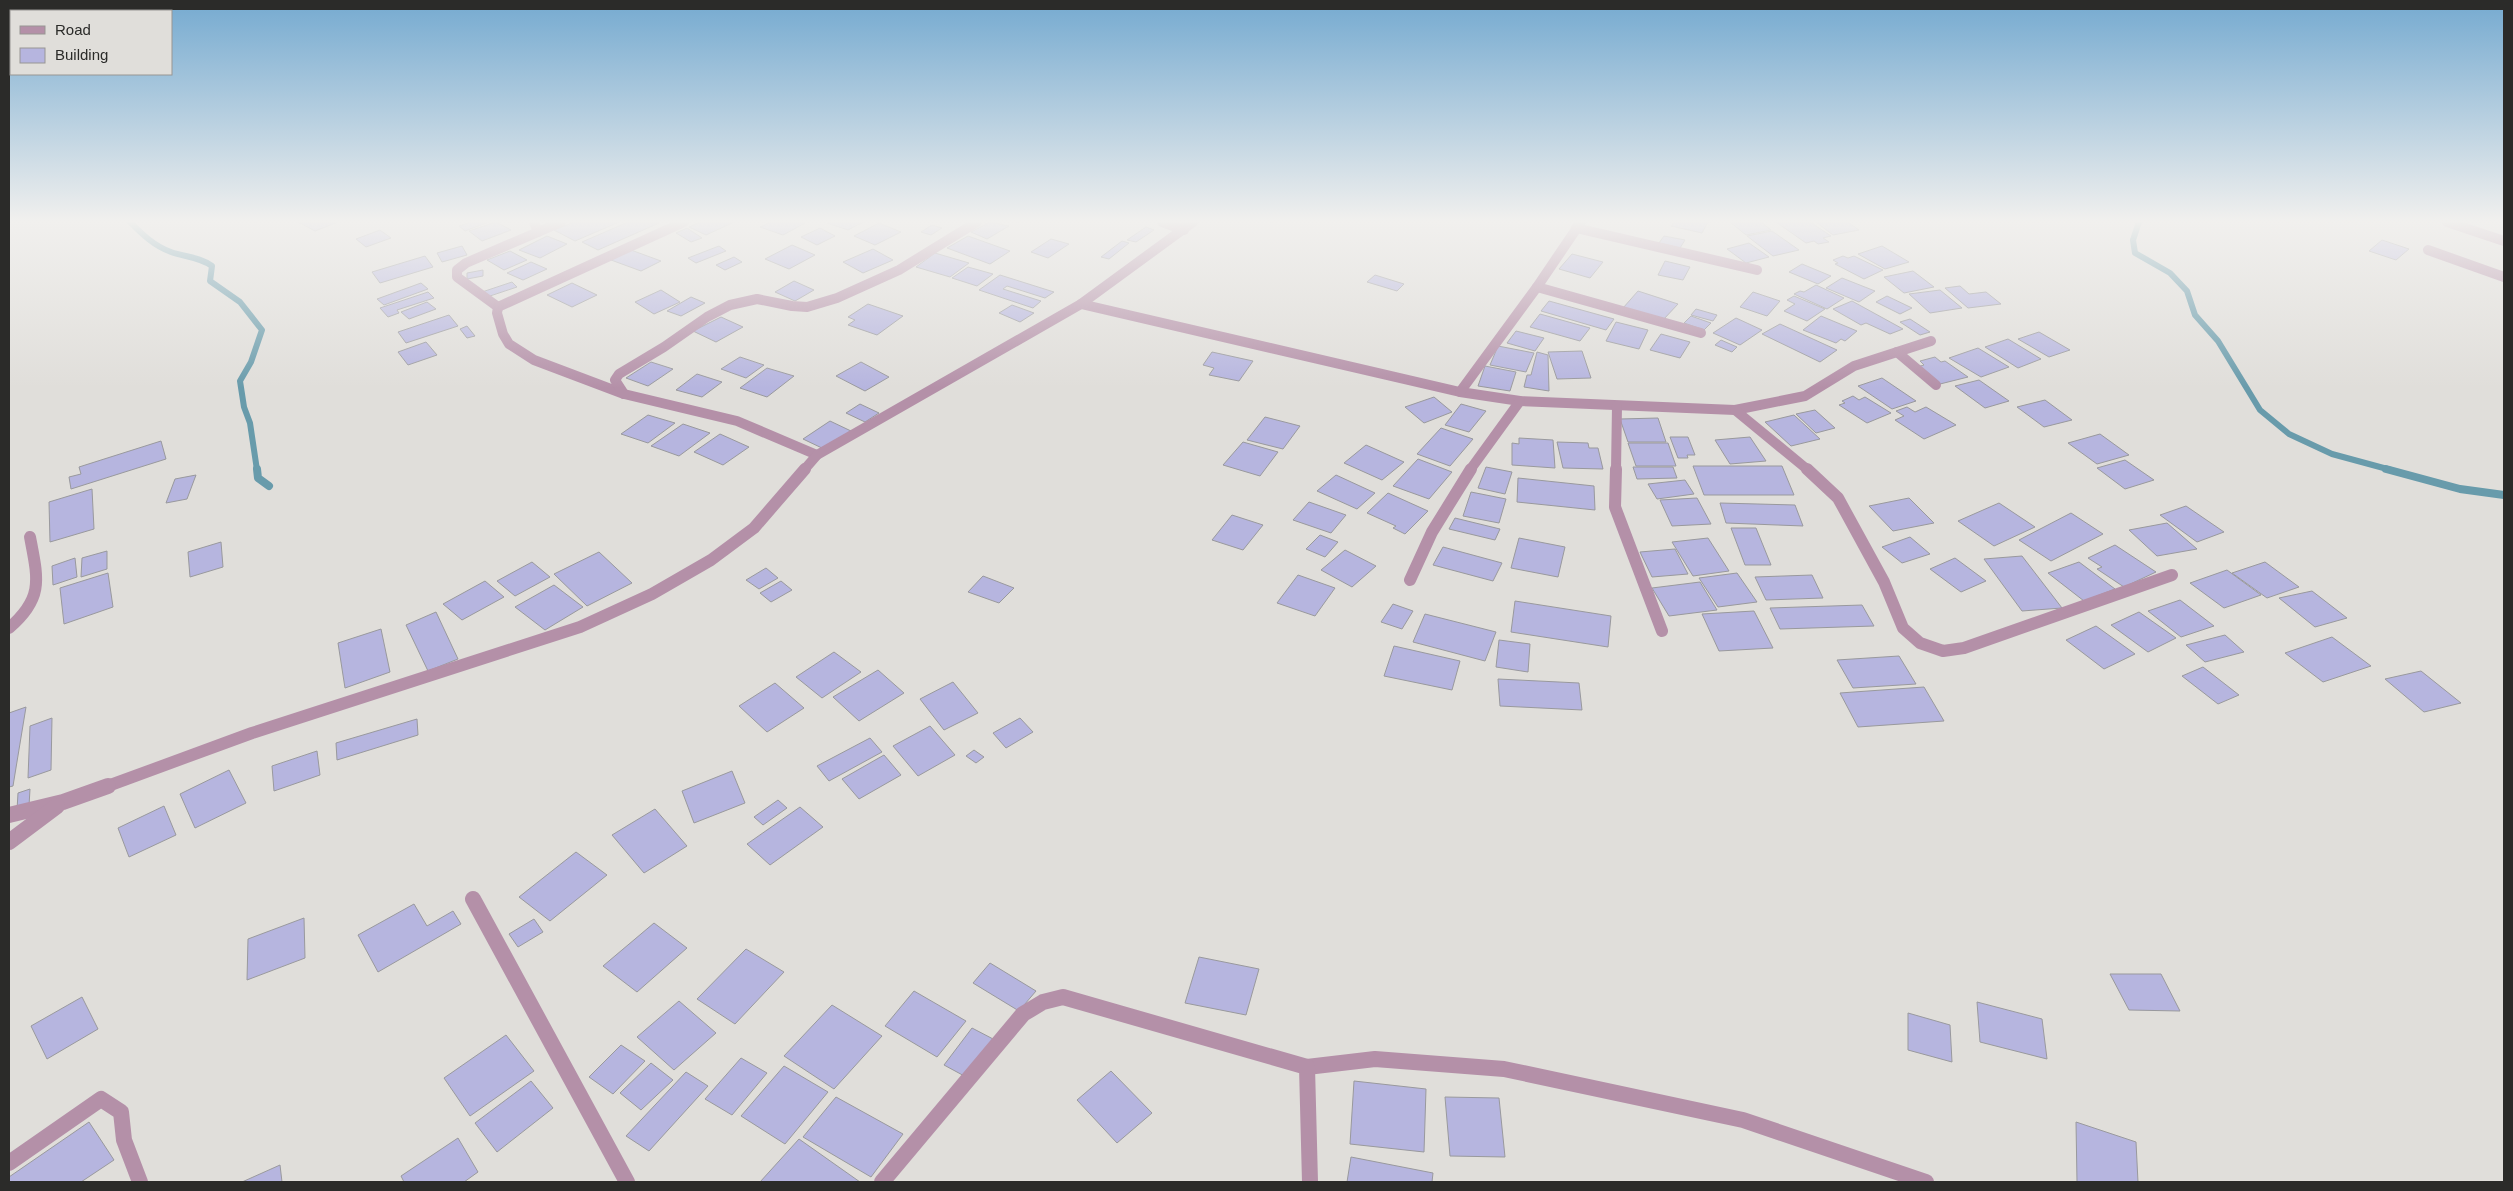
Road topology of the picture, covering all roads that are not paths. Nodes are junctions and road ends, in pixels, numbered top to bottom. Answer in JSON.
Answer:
{"nodes":[{"id":1,"x":458,"y":278,"type":"edge"},
{"id":2,"x":564,"y":278,"type":"edge"},
{"id":3,"x":880,"y":278,"type":"edge"},
{"id":4,"x":1117,"y":278,"type":"edge"},
{"id":5,"x":1543,"y":278,"type":"edge"},
{"id":6,"x":1537,"y":287,"type":"junction"},
{"id":7,"x":1081,"y":304,"type":"junction"},
{"id":8,"x":498,"y":308,"type":"junction"},
{"id":9,"x":1702,"y":333,"type":"dead end"},
{"id":10,"x":1931,"y":341,"type":"dead end"},
{"id":11,"x":1896,"y":352,"type":"junction"},
{"id":12,"x":1936,"y":385,"type":"dead end"},
{"id":13,"x":1460,"y":392,"type":"junction"},
{"id":14,"x":624,"y":394,"type":"junction"},
{"id":15,"x":1520,"y":401,"type":"junction"},
{"id":16,"x":1617,"y":406,"type":"junction"},
{"id":17,"x":1736,"y":410,"type":"junction"},
{"id":18,"x":817,"y":455,"type":"junction"},
{"id":19,"x":30,"y":537,"type":"dead end"},
{"id":20,"x":2172,"y":575,"type":"dead end"},
{"id":21,"x":1410,"y":580,"type":"dead end"},
{"id":22,"x":9,"y":628,"type":"edge"},
{"id":23,"x":1662,"y":631,"type":"dead end"},
{"id":24,"x":62,"y":802,"type":"junction"},
{"id":25,"x":9,"y":815,"type":"edge"},
{"id":26,"x":9,"y":842,"type":"edge"},
{"id":27,"x":473,"y":899,"type":"dead end"},
{"id":28,"x":1307,"y":1067,"type":"junction"},
{"id":29,"x":9,"y":1163,"type":"edge"},
{"id":30,"x":140,"y":1182,"type":"edge"},
{"id":31,"x":627,"y":1182,"type":"edge"},
{"id":32,"x":882,"y":1182,"type":"edge"},
{"id":33,"x":1310,"y":1182,"type":"edge"},
{"id":34,"x":1926,"y":1182,"type":"edge"}],
"edges":[{"from":1,"to":8,"type":"street"},
{"from":2,"to":8,"type":"street"},
{"from":3,"to":14,"type":"street"},
{"from":4,"to":7,"type":"street"},
{"from":5,"to":6,"type":"street"},
{"from":6,"to":9,"type":"street"},
{"from":6,"to":13,"type":"street"},
{"from":7,"to":13,"type":"street"},
{"from":7,"to":18,"type":"street"},
{"from":8,"to":14,"type":"street"},
{"from":10,"to":11,"type":"street"},
{"from":11,"to":12,"type":"street"},
{"from":11,"to":17,"type":"street"},
{"from":13,"to":15,"type":"street"},
{"from":14,"to":18,"type":"street"},
{"from":15,"to":16,"type":"street"},
{"from":15,"to":21,"type":"street"},
{"from":16,"to":17,"type":"street"},
{"from":16,"to":23,"type":"street"},
{"from":17,"to":20,"type":"street"},
{"from":18,"to":24,"type":"street"},
{"from":19,"to":22,"type":"street"},
{"from":24,"to":25,"type":"street"},
{"from":24,"to":26,"type":"street"},
{"from":27,"to":31,"type":"street"},
{"from":28,"to":32,"type":"street"},
{"from":28,"to":33,"type":"street"},
{"from":28,"to":34,"type":"street"},
{"from":29,"to":30,"type":"street"}]}
